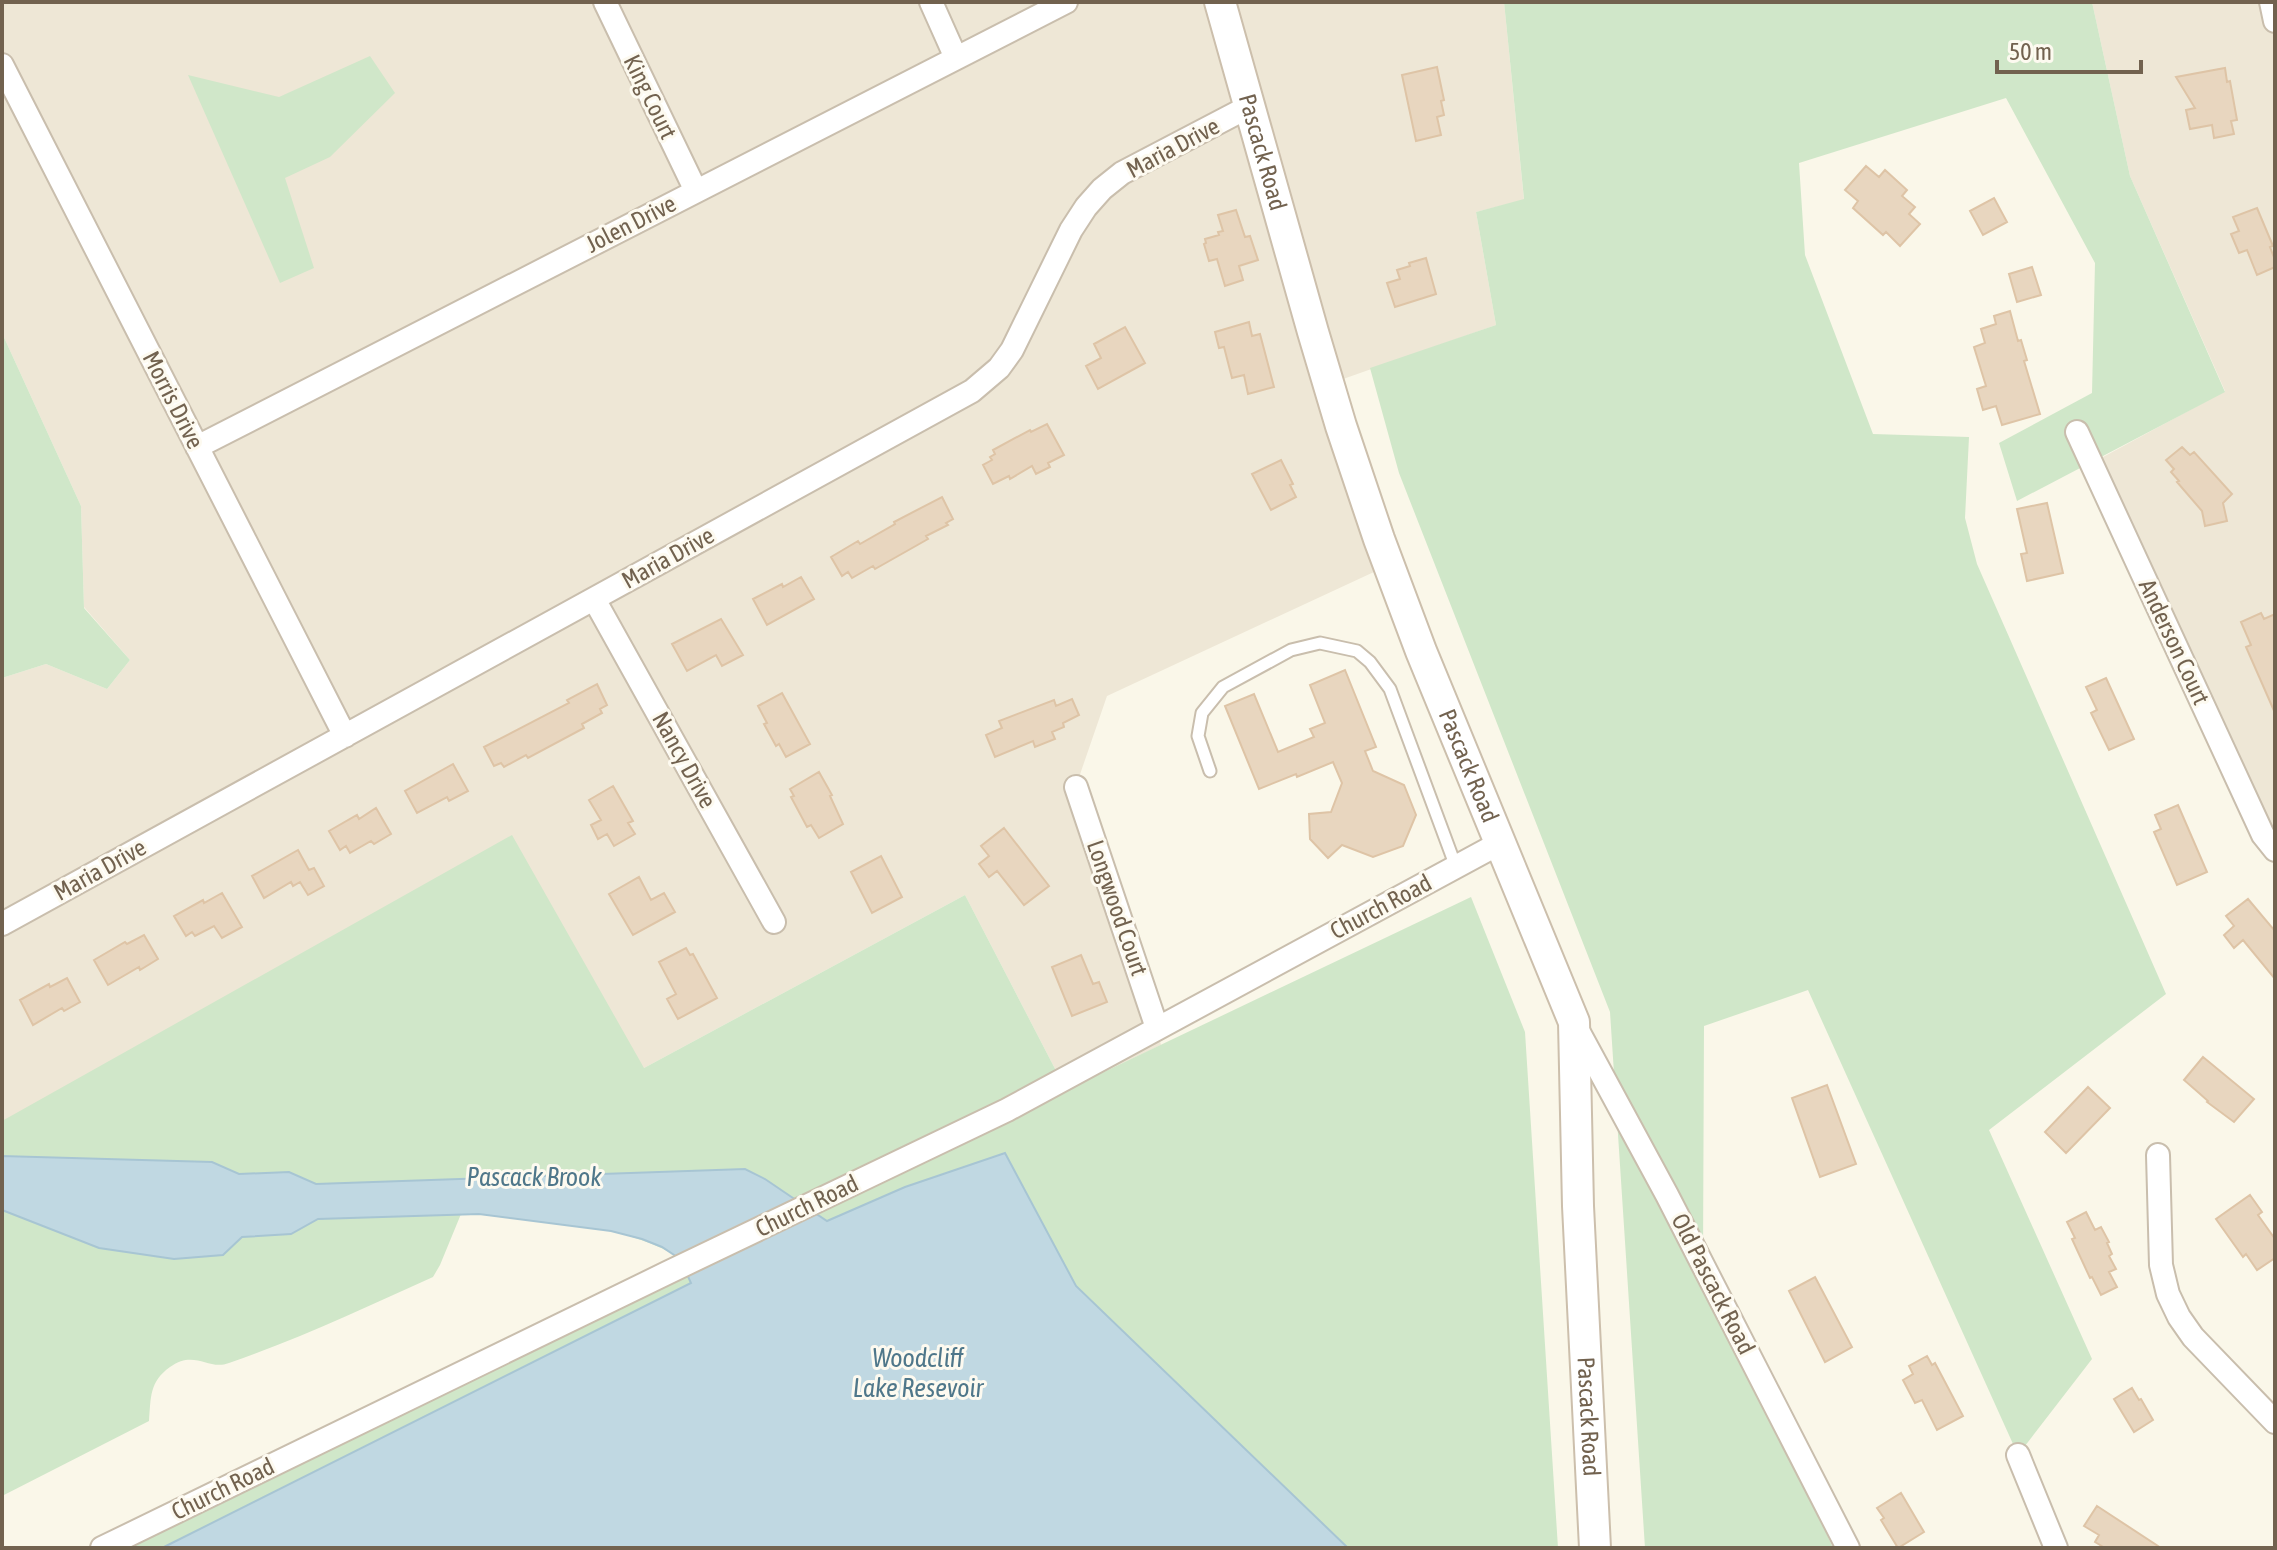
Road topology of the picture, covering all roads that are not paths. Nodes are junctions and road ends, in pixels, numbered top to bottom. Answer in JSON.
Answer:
{"nodes":[{"id":1,"x":605,"y":2,"type":"edge"},
{"id":2,"x":931,"y":2,"type":"edge"},
{"id":3,"x":1066,"y":2,"type":"edge"},
{"id":4,"x":1220,"y":2,"type":"edge"},
{"id":5,"x":2271,"y":2,"type":"edge"},
{"id":6,"x":2275,"y":21,"type":"edge"},
{"id":7,"x":956,"y":58,"type":"junction"},
{"id":8,"x":2,"y":65,"type":"edge"},
{"id":9,"x":1250,"y":106,"type":"junction"},
{"id":10,"x":696,"y":191,"type":"junction"},
{"id":11,"x":2077,"y":432,"type":"dead end"},
{"id":12,"x":197,"y":447,"type":"junction"},
{"id":13,"x":594,"y":599,"type":"junction"},
{"id":14,"x":345,"y":736,"type":"junction"},
{"id":15,"x":1210,"y":771,"type":"dead end"},
{"id":16,"x":1076,"y":787,"type":"dead end"},
{"id":17,"x":1500,"y":843,"type":"junction"},
{"id":18,"x":2275,"y":850,"type":"edge"},
{"id":19,"x":1456,"y":867,"type":"junction"},
{"id":20,"x":774,"y":922,"type":"dead end"},
{"id":21,"x":2,"y":924,"type":"edge"},
{"id":22,"x":1574,"y":1022,"type":"junction"},
{"id":23,"x":1157,"y":1028,"type":"junction"},
{"id":24,"x":2158,"y":1155,"type":"dead end"},
{"id":25,"x":2275,"y":1422,"type":"edge"},
{"id":26,"x":2018,"y":1455,"type":"dead end"},
{"id":27,"x":102,"y":1548,"type":"edge"},
{"id":28,"x":1595,"y":1548,"type":"edge"},
{"id":29,"x":1848,"y":1548,"type":"edge"},
{"id":30,"x":2056,"y":1548,"type":"edge"}],
"edges":[{"from":1,"to":10,"type":"street","name":"King Court"},
{"from":2,"to":7,"type":"street"},
{"from":3,"to":7,"type":"street","name":"Jolen Drive"},
{"from":4,"to":9,"type":"street","name":"Pascack Road"},
{"from":5,"to":6,"type":"street"},
{"from":7,"to":10,"type":"street","name":"Jolen Drive"},
{"from":8,"to":12,"type":"street","name":"Morris Drive"},
{"from":9,"to":13,"type":"street","name":"Maria Drive"},
{"from":9,"to":17,"type":"street","name":"Pascack Road"},
{"from":10,"to":12,"type":"street","name":"Jolen Drive"},
{"from":11,"to":18,"type":"street","name":"Anderson Court"},
{"from":12,"to":14,"type":"street","name":"Morris Drive"},
{"from":13,"to":14,"type":"street","name":"Maria Drive"},
{"from":13,"to":20,"type":"street","name":"Nancy Drive"},
{"from":14,"to":21,"type":"street","name":"Maria Drive"},
{"from":15,"to":19,"type":"lane"},
{"from":16,"to":23,"type":"street","name":"Longwood Court"},
{"from":17,"to":19,"type":"street","name":"Church Road"},
{"from":17,"to":22,"type":"street","name":"Pascack Road"},
{"from":19,"to":23,"type":"street","name":"Church Road"},
{"from":22,"to":28,"type":"street","name":"Pascack Road"},
{"from":22,"to":29,"type":"street","name":"Old Pascack Road"},
{"from":23,"to":27,"type":"street","name":"Church Road"},
{"from":24,"to":25,"type":"street"},
{"from":26,"to":30,"type":"street"}]}
